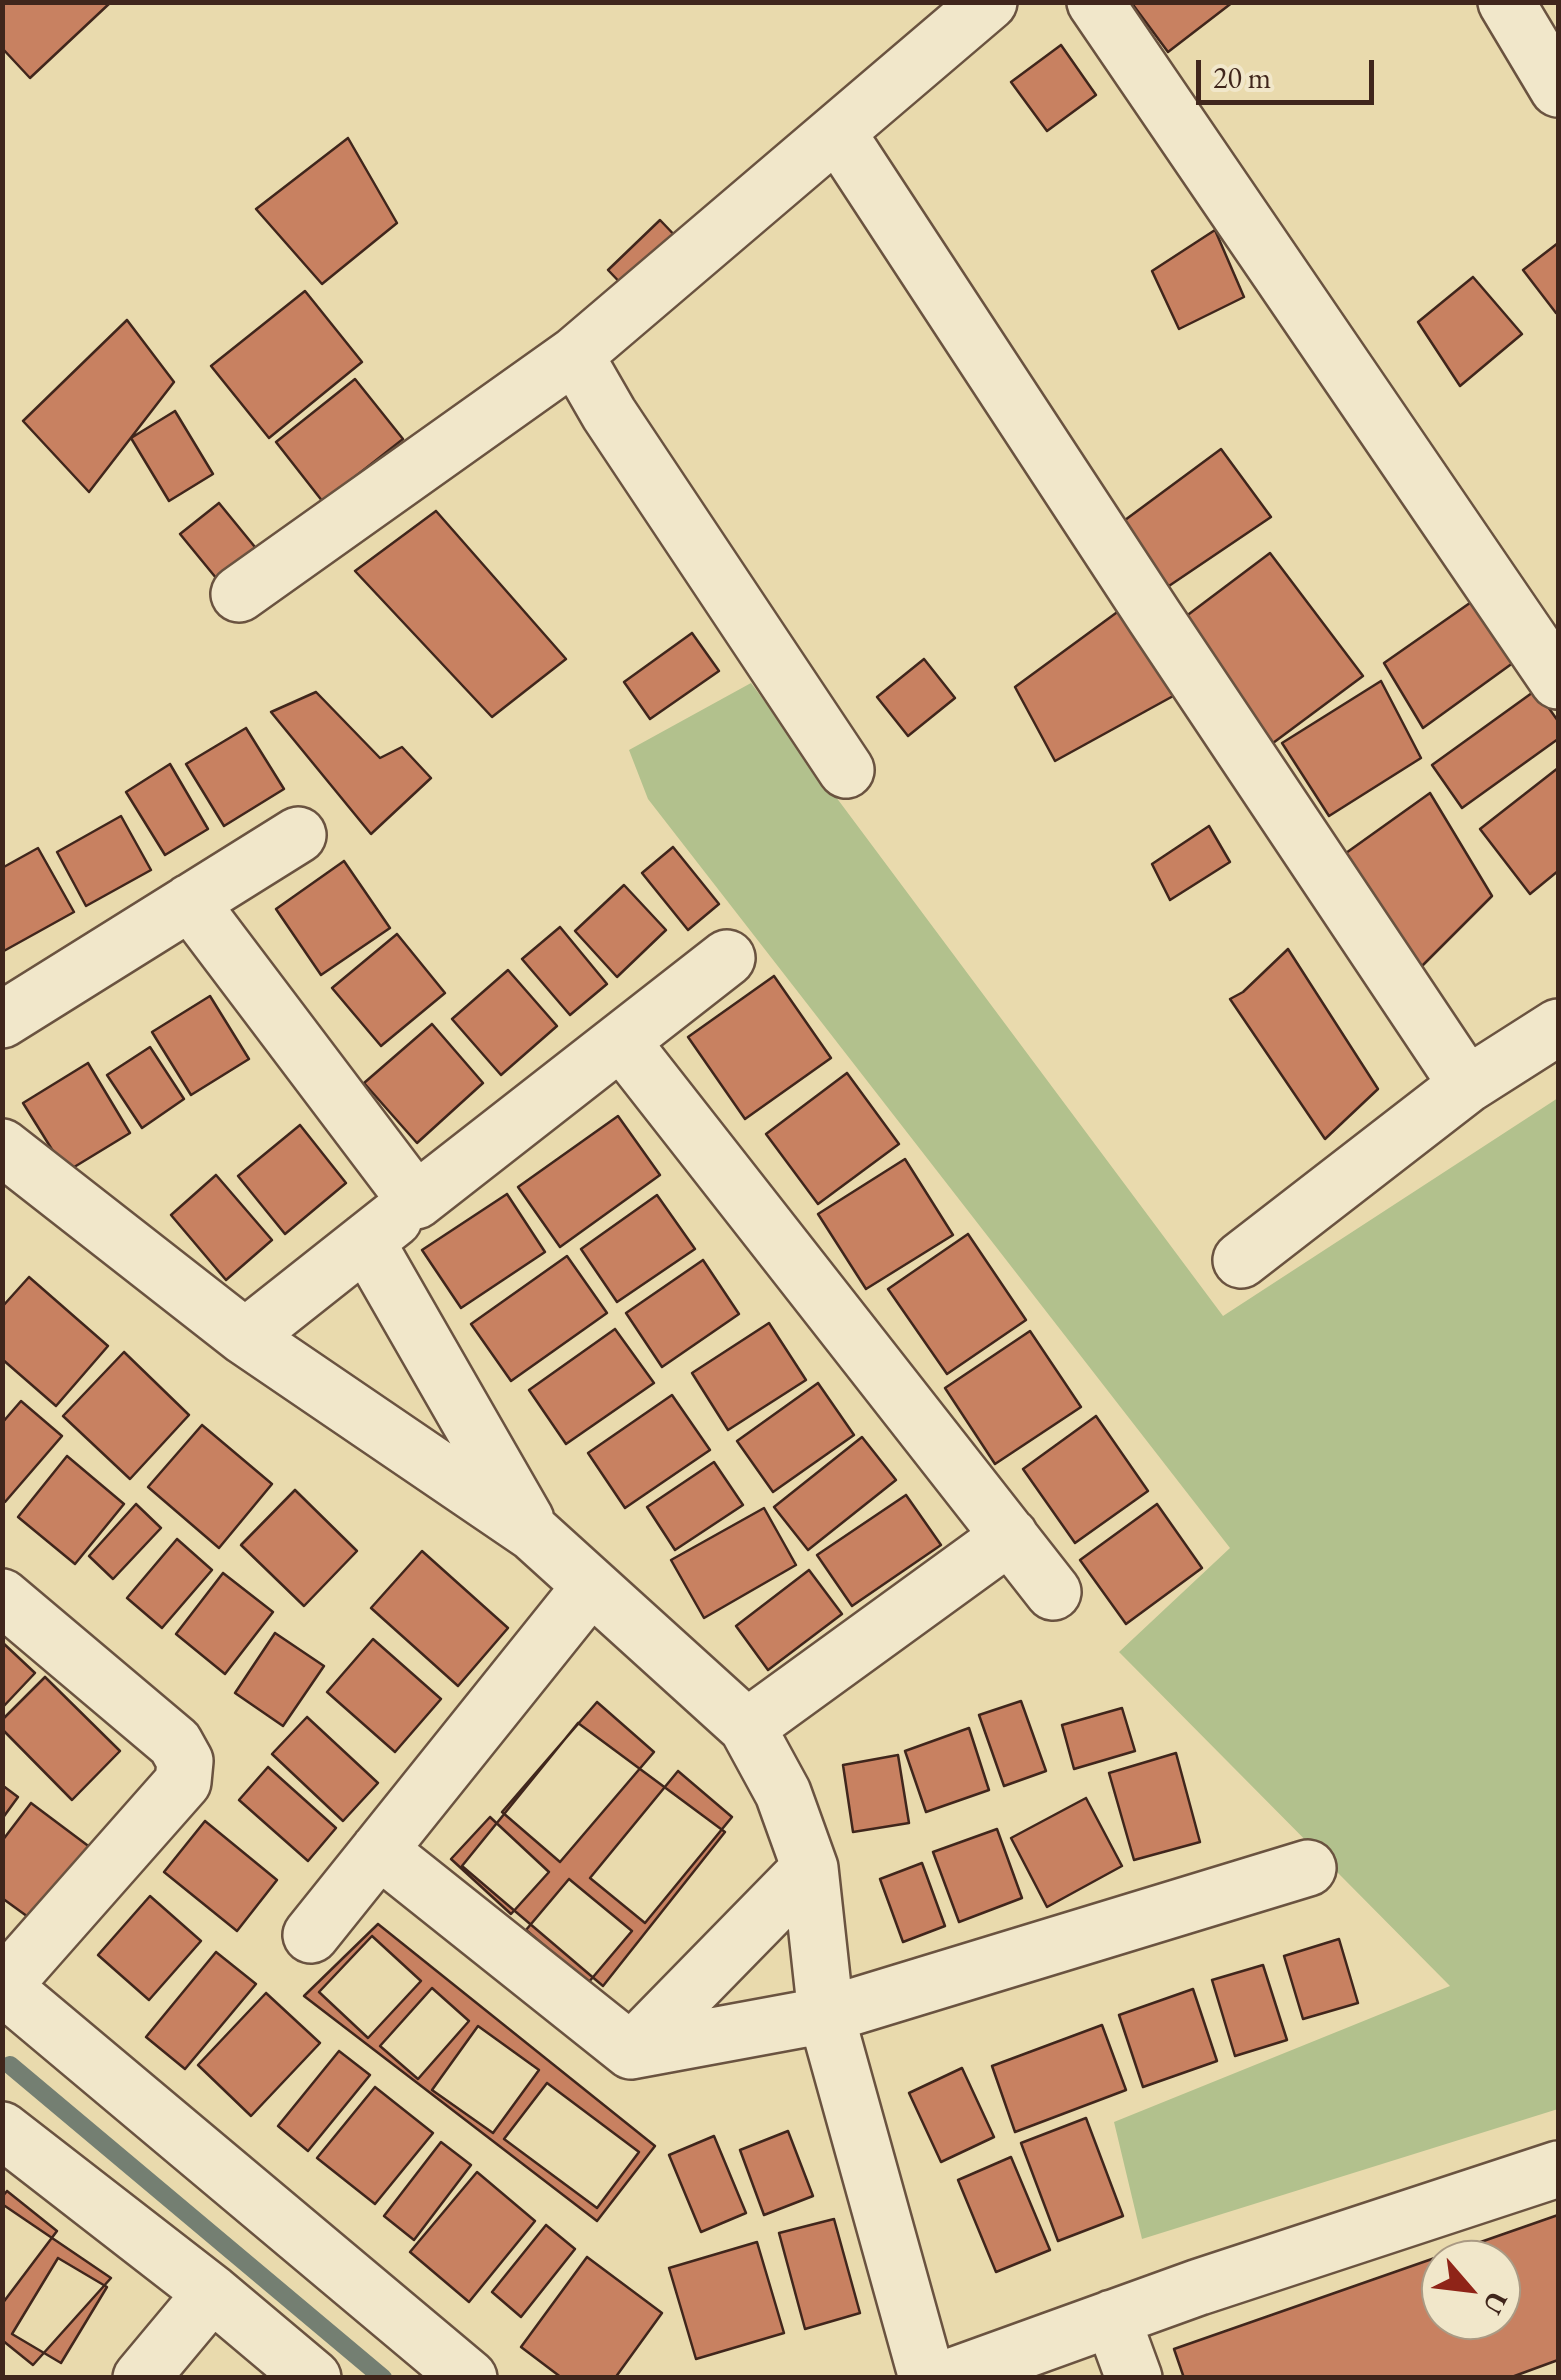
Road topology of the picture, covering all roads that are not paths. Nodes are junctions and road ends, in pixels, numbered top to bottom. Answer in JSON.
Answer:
{"nodes":[{"id":1,"x":990,"y":2,"type":"edge"},
{"id":2,"x":1096,"y":2,"type":"edge"},
{"id":3,"x":1506,"y":2,"type":"edge"},
{"id":4,"x":1558,"y":90,"type":"edge"},
{"id":5,"x":837,"y":132,"type":"junction"},
{"id":6,"x":575,"y":356,"type":"junction"},
{"id":7,"x":239,"y":594,"type":"dead end"},
{"id":8,"x":1558,"y":680,"type":"edge"},
{"id":9,"x":846,"y":770,"type":"dead end"},
{"id":10,"x":298,"y":835,"type":"dead end"},
{"id":11,"x":190,"y":902,"type":"junction"},
{"id":12,"x":728,"y":958,"type":"dead end"},
{"id":13,"x":2,"y":1020,"type":"edge"},
{"id":14,"x":1558,"y":1028,"type":"edge"},
{"id":15,"x":620,"y":1041,"type":"junction"},
{"id":16,"x":1468,"y":1084,"type":"junction"},
{"id":17,"x":2,"y":1147,"type":"edge"},
{"id":18,"x":416,"y":1201,"type":"junction"},
{"id":19,"x":366,"y":1241,"type":"junction"},
{"id":20,"x":1241,"y":1260,"type":"dead end"},
{"id":21,"x":245,"y":1337,"type":"junction"},
{"id":22,"x":532,"y":1532,"type":"junction"},
{"id":23,"x":1010,"y":1536,"type":"junction"},
{"id":24,"x":591,"y":1586,"type":"junction"},
{"id":25,"x":1052,"y":1592,"type":"dead end"},
{"id":26,"x":2,"y":1597,"type":"edge"},
{"id":27,"x":747,"y":1727,"type":"junction"},
{"id":28,"x":380,"y":1850,"type":"junction"},
{"id":29,"x":810,"y":1868,"type":"junction"},
{"id":30,"x":1308,"y":1868,"type":"dead end"},
{"id":31,"x":311,"y":1935,"type":"dead end"},
{"id":32,"x":3,"y":1986,"type":"edge"},
{"id":33,"x":826,"y":2015,"type":"junction"},
{"id":34,"x":631,"y":2052,"type":"junction"},
{"id":35,"x":2,"y":2130,"type":"edge"},
{"id":36,"x":1558,"y":2169,"type":"edge"},
{"id":37,"x":212,"y":2293,"type":"junction"},
{"id":38,"x":1112,"y":2318,"type":"junction"},
{"id":39,"x":141,"y":2378,"type":"edge"},
{"id":40,"x":313,"y":2378,"type":"edge"},
{"id":41,"x":469,"y":2378,"type":"edge"},
{"id":42,"x":926,"y":2378,"type":"edge"},
{"id":43,"x":947,"y":2378,"type":"edge"},
{"id":44,"x":1134,"y":2378,"type":"edge"}],
"edges":[{"from":1,"to":5,"type":"street"},
{"from":2,"to":8,"type":"street"},
{"from":3,"to":4,"type":"street"},
{"from":5,"to":6,"type":"street"},
{"from":5,"to":16,"type":"street"},
{"from":6,"to":7,"type":"street"},
{"from":6,"to":9,"type":"street"},
{"from":10,"to":11,"type":"street"},
{"from":11,"to":13,"type":"street"},
{"from":11,"to":18,"type":"street"},
{"from":12,"to":15,"type":"street"},
{"from":14,"to":16,"type":"street"},
{"from":15,"to":18,"type":"street"},
{"from":15,"to":23,"type":"street"},
{"from":16,"to":20,"type":"street"},
{"from":17,"to":21,"type":"street"},
{"from":18,"to":19,"type":"street"},
{"from":19,"to":21,"type":"street"},
{"from":19,"to":22,"type":"street"},
{"from":21,"to":22,"type":"street"},
{"from":22,"to":24,"type":"street"},
{"from":23,"to":25,"type":"street"},
{"from":23,"to":27,"type":"street"},
{"from":24,"to":27,"type":"street"},
{"from":24,"to":28,"type":"street"},
{"from":26,"to":32,"type":"street"},
{"from":27,"to":29,"type":"street"},
{"from":28,"to":31,"type":"street"},
{"from":28,"to":34,"type":"street"},
{"from":29,"to":33,"type":"street"},
{"from":29,"to":34,"type":"street"},
{"from":30,"to":33,"type":"street"},
{"from":32,"to":41,"type":"street"},
{"from":33,"to":34,"type":"street"},
{"from":33,"to":42,"type":"street"},
{"from":35,"to":37,"type":"street"},
{"from":36,"to":38,"type":"street"},
{"from":37,"to":39,"type":"street"},
{"from":37,"to":40,"type":"street"},
{"from":38,"to":43,"type":"street"},
{"from":38,"to":44,"type":"street"}]}
